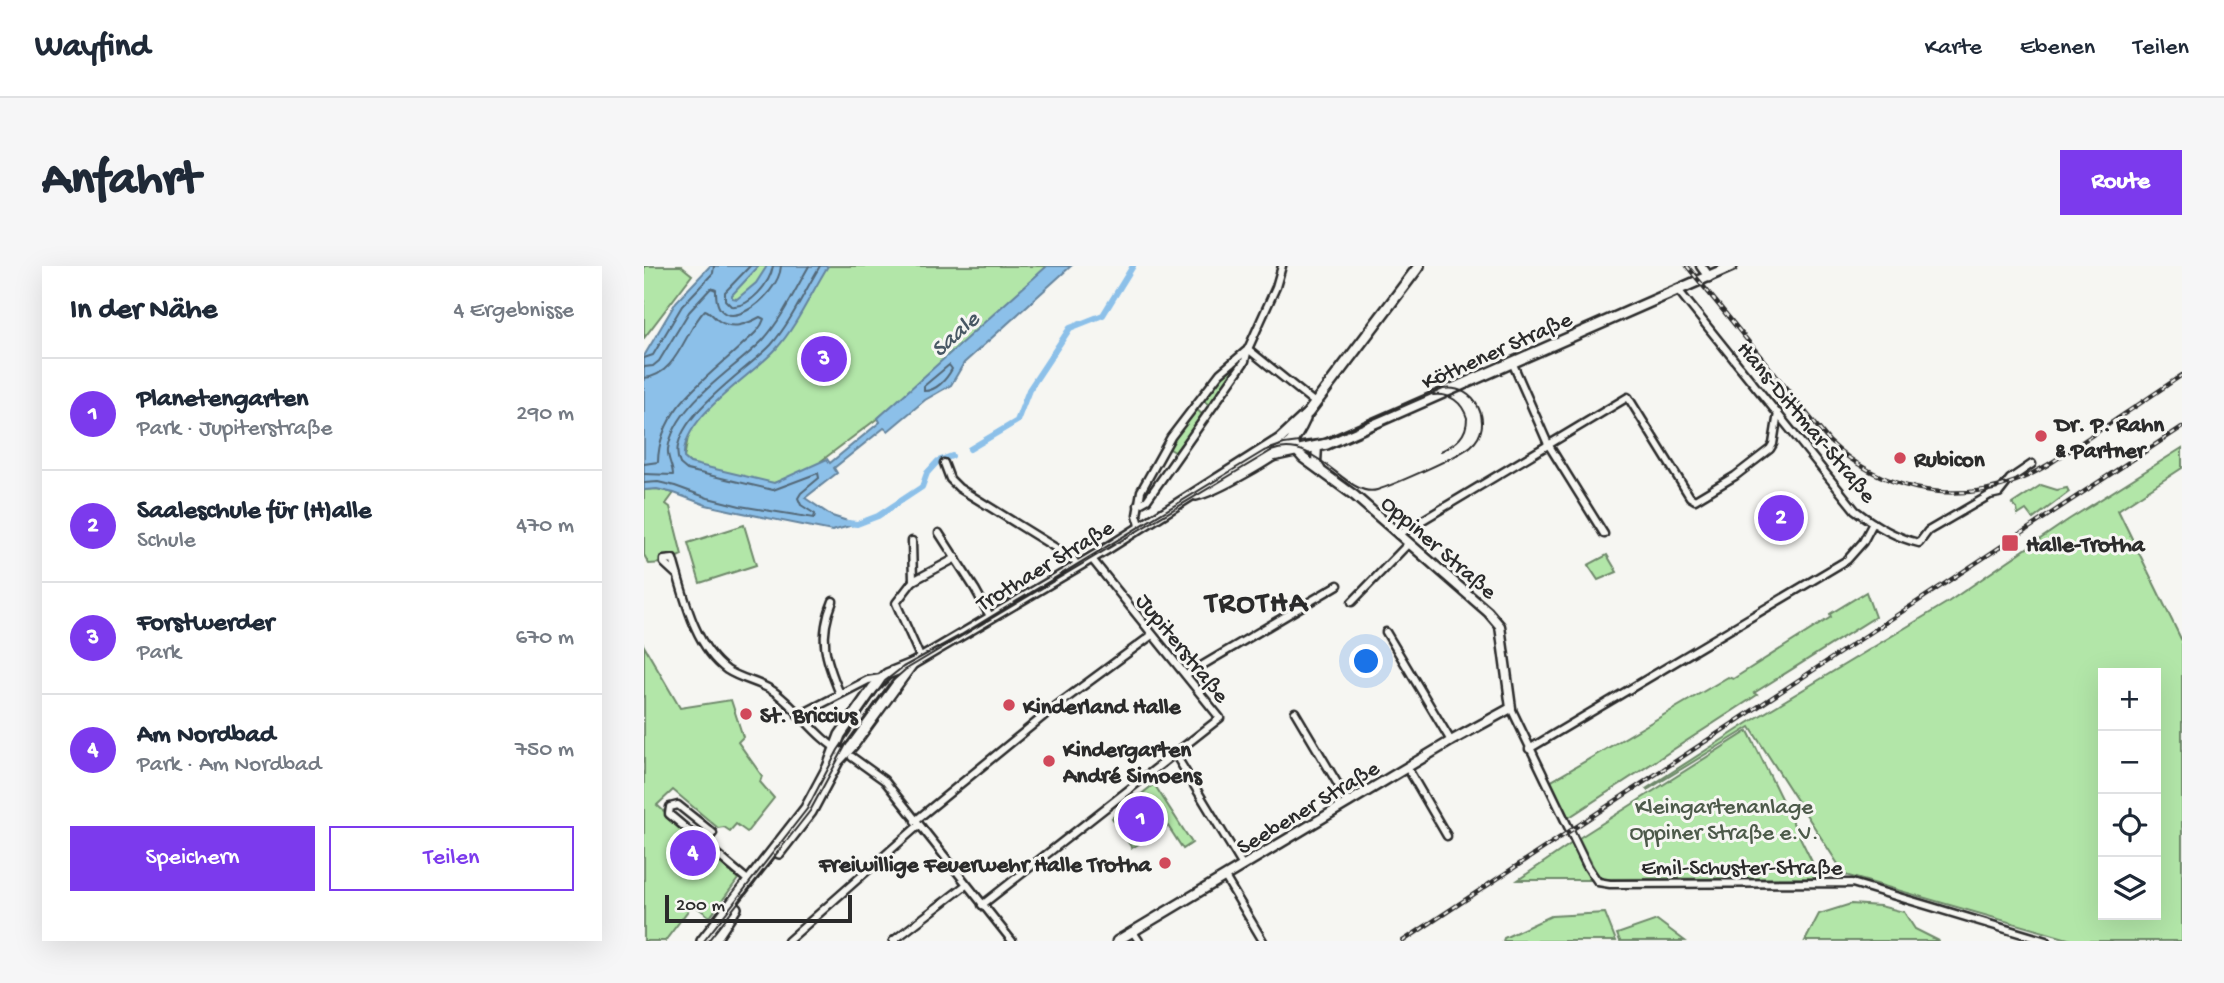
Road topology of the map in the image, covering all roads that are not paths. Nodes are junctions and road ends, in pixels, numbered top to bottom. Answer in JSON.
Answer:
{"nodes":[{"id":1,"x":1282,"y":266,"type":"edge"},
{"id":2,"x":1419,"y":266,"type":"edge"},
{"id":3,"x":1701,"y":266,"type":"edge"},
{"id":4,"x":1732,"y":266,"type":"edge"},
{"id":5,"x":1709,"y":276,"type":"junction"},
{"id":6,"x":1678,"y":290,"type":"junction"},
{"id":7,"x":1248,"y":349,"type":"junction"},
{"id":8,"x":1232,"y":362,"type":"junction"},
{"id":9,"x":1512,"y":362,"type":"junction"},
{"id":10,"x":1240,"y":369,"type":"junction"},
{"id":11,"x":1197,"y":401,"type":"junction"},
{"id":12,"x":1315,"y":404,"type":"junction"},
{"id":13,"x":1210,"y":412,"type":"junction"},
{"id":14,"x":1308,"y":413,"type":"junction"},
{"id":15,"x":1778,"y":413,"type":"junction"},
{"id":16,"x":1295,"y":425,"type":"junction"},
{"id":17,"x":1548,"y":444,"type":"junction"},
{"id":18,"x":1294,"y":445,"type":"junction"},
{"id":19,"x":1317,"y":446,"type":"junction"},
{"id":20,"x":1165,"y":448,"type":"junction"},
{"id":21,"x":1272,"y":456,"type":"joint"},
{"id":22,"x":1177,"y":457,"type":"junction"},
{"id":23,"x":944,"y":463,"type":"dead end"},
{"id":24,"x":2032,"y":464,"type":"dead end"},
{"id":25,"x":1321,"y":471,"type":"junction"},
{"id":26,"x":1194,"y":495,"type":"junction"},
{"id":27,"x":1138,"y":505,"type":"junction"},
{"id":28,"x":1873,"y":523,"type":"junction"},
{"id":29,"x":1141,"y":528,"type":"junction"},
{"id":30,"x":939,"y":533,"type":"dead end"},
{"id":31,"x":1604,"y":534,"type":"dead end"},
{"id":32,"x":1398,"y":535,"type":"junction"},
{"id":33,"x":912,"y":541,"type":"dead end"},
{"id":34,"x":1408,"y":544,"type":"junction"},
{"id":35,"x":956,"y":558,"type":"junction"},
{"id":36,"x":1091,"y":558,"type":"junction"},
{"id":37,"x":1078,"y":566,"type":"junction"},
{"id":38,"x":678,"y":576,"type":"dead end"},
{"id":39,"x":913,"y":581,"type":"junction"},
{"id":40,"x":1338,"y":586,"type":"dead end"},
{"id":41,"x":833,"y":601,"type":"dead end"},
{"id":42,"x":1352,"y":602,"type":"dead end"},
{"id":43,"x":991,"y":618,"type":"junction"},
{"id":44,"x":1386,"y":632,"type":"dead end"},
{"id":45,"x":1152,"y":635,"type":"junction"},
{"id":46,"x":917,"y":662,"type":"junction"},
{"id":47,"x":1186,"y":676,"type":"junction"},
{"id":48,"x":881,"y":678,"type":"junction"},
{"id":49,"x":841,"y":694,"type":"junction"},
{"id":50,"x":1511,"y":709,"type":"junction"},
{"id":51,"x":1295,"y":712,"type":"dead end"},
{"id":52,"x":798,"y":716,"type":"junction"},
{"id":53,"x":1451,"y":741,"type":"junction"},
{"id":54,"x":834,"y":748,"type":"junction"},
{"id":55,"x":1530,"y":750,"type":"junction"},
{"id":56,"x":1175,"y":754,"type":"junction"},
{"id":57,"x":849,"y":756,"type":"junction"},
{"id":58,"x":1408,"y":769,"type":"junction"},
{"id":59,"x":1349,"y":803,"type":"junction"},
{"id":60,"x":917,"y":823,"type":"junction"},
{"id":61,"x":1447,"y":836,"type":"dead end"},
{"id":62,"x":705,"y":843,"type":"junction"},
{"id":63,"x":1243,"y":866,"type":"junction"},
{"id":64,"x":1225,"y":877,"type":"junction"},
{"id":65,"x":750,"y":882,"type":"junction"},
{"id":66,"x":966,"y":885,"type":"junction"},
{"id":67,"x":982,"y":905,"type":"junction"},
{"id":68,"x":1133,"y":932,"type":"junction"},
{"id":69,"x":702,"y":941,"type":"edge"},
{"id":70,"x":714,"y":941,"type":"edge"},
{"id":71,"x":788,"y":941,"type":"edge"},
{"id":72,"x":893,"y":941,"type":"edge"},
{"id":73,"x":1012,"y":941,"type":"edge"},
{"id":74,"x":1117,"y":941,"type":"edge"},
{"id":75,"x":1139,"y":941,"type":"edge"},
{"id":76,"x":1263,"y":941,"type":"edge"},
{"id":77,"x":2046,"y":941,"type":"edge"}],
"edges":[{"from":1,"to":7,"type":"street"},
{"from":2,"to":12,"type":"main road","name":"Trothaer Straße"},
{"from":3,"to":5,"type":"street"},
{"from":4,"to":5,"type":"main road","name":"Köthener Straße"},
{"from":5,"to":6,"type":"main road","name":"Köthener Straße"},
{"from":6,"to":9,"type":"main road","name":"Köthener Straße"},
{"from":6,"to":15,"type":"street","name":"Hans-Dittmar-Straße"},
{"from":7,"to":8,"type":"street"},
{"from":7,"to":10,"type":"street"},
{"from":7,"to":12,"type":"street"},
{"from":8,"to":10,"type":"street"},
{"from":8,"to":11,"type":"street"},
{"from":9,"to":17,"type":"street"},
{"from":9,"to":19,"type":"main road","name":"Köthener Straße"},
{"from":10,"to":13,"type":"street"},
{"from":11,"to":13,"type":"street"},
{"from":11,"to":20,"type":"street"},
{"from":12,"to":14,"type":"main road","name":"Trothaer Straße"},
{"from":13,"to":22,"type":"street"},
{"from":14,"to":16,"type":"main road","name":"Trothaer Straße"},
{"from":14,"to":18,"type":"main road","name":"Trothaer Straße"},
{"from":15,"to":17,"type":"street"},
{"from":15,"to":28,"type":"street","name":"Hans-Dittmar-Straße"},
{"from":16,"to":18,"type":"street"},
{"from":16,"to":26,"type":"main road","name":"Trothaer Straße"},
{"from":17,"to":31,"type":"street"},
{"from":17,"to":32,"type":"street"},
{"from":18,"to":19,"type":"main road","name":"Köthener Straße"},
{"from":18,"to":21,"type":"main road","name":"Köthener Straße"},
{"from":18,"to":25,"type":"street","name":"Oppiner Straße"},
{"from":19,"to":25,"type":"street"},
{"from":20,"to":22,"type":"street"},
{"from":20,"to":27,"type":"street"},
{"from":21,"to":26,"type":"main road","name":"Trothaer Straße"},
{"from":22,"to":27,"type":"street"},
{"from":23,"to":37,"type":"street"},
{"from":24,"to":28,"type":"street","name":"Hans-Dittmar-Straße"},
{"from":25,"to":32,"type":"street","name":"Oppiner Straße"},
{"from":26,"to":29,"type":"main road","name":"Trothaer Straße"},
{"from":27,"to":29,"type":"street"},
{"from":28,"to":55,"type":"street"},
{"from":29,"to":36,"type":"main road","name":"Trothaer Straße"},
{"from":30,"to":35,"type":"street"},
{"from":32,"to":34,"type":"street","name":"Oppiner Straße"},
{"from":33,"to":39,"type":"street"},
{"from":34,"to":42,"type":"street"},
{"from":34,"to":50,"type":"street","name":"Oppiner Straße"},
{"from":35,"to":39,"type":"street"},
{"from":35,"to":43,"type":"street"},
{"from":36,"to":37,"type":"main road","name":"Trothaer Straße"},
{"from":36,"to":45,"type":"street","name":"Jupiterstraße"},
{"from":37,"to":43,"type":"main road","name":"Trothaer Straße"},
{"from":38,"to":52,"type":"street"},
{"from":39,"to":46,"type":"street"},
{"from":40,"to":47,"type":"street"},
{"from":41,"to":49,"type":"street"},
{"from":43,"to":46,"type":"main road","name":"Trothaer Straße"},
{"from":44,"to":53,"type":"street"},
{"from":45,"to":47,"type":"street","name":"Jupiterstraße"},
{"from":45,"to":60,"type":"street"},
{"from":46,"to":48,"type":"main road","name":"Trothaer Straße"},
{"from":46,"to":57,"type":"main road","name":"Trothaer Straße"},
{"from":47,"to":56,"type":"street","name":"Jupiterstraße"},
{"from":48,"to":49,"type":"street","name":"Trothaer Straße"},
{"from":48,"to":54,"type":"main road","name":"Trothaer Straße"},
{"from":49,"to":52,"type":"street","name":"Trothaer Straße"},
{"from":50,"to":53,"type":"street","name":"Seebener Straße"},
{"from":50,"to":55,"type":"street"},
{"from":51,"to":59,"type":"street"},
{"from":52,"to":54,"type":"street"},
{"from":53,"to":58,"type":"street","name":"Seebener Straße"},
{"from":54,"to":57,"type":"street"},
{"from":54,"to":65,"type":"main road","name":"Trothaer Straße"},
{"from":55,"to":77,"type":"street","name":"Emil-Schuster-Straße"},
{"from":56,"to":63,"type":"street"},
{"from":56,"to":67,"type":"street","name":"Jupiterstraße"},
{"from":57,"to":60,"type":"street"},
{"from":57,"to":70,"type":"main road","name":"Trothaer Straße"},
{"from":58,"to":59,"type":"street","name":"Seebener Straße"},
{"from":58,"to":61,"type":"street","name":"Seebener Straße"},
{"from":59,"to":63,"type":"street","name":"Seebener Straße"},
{"from":60,"to":66,"type":"street"},
{"from":60,"to":71,"type":"street"},
{"from":62,"to":62,"type":"street"},
{"from":62,"to":65,"type":"street"},
{"from":63,"to":64,"type":"street","name":"Seebener Straße"},
{"from":64,"to":68,"type":"street","name":"Seebener Straße"},
{"from":64,"to":76,"type":"street","name":"Seebener Straße"},
{"from":65,"to":69,"type":"main road","name":"Trothaer Straße"},
{"from":66,"to":67,"type":"street"},
{"from":66,"to":72,"type":"street"},
{"from":67,"to":73,"type":"street"},
{"from":68,"to":74,"type":"street","name":"Seebener Straße"},
{"from":68,"to":75,"type":"street"}]}
